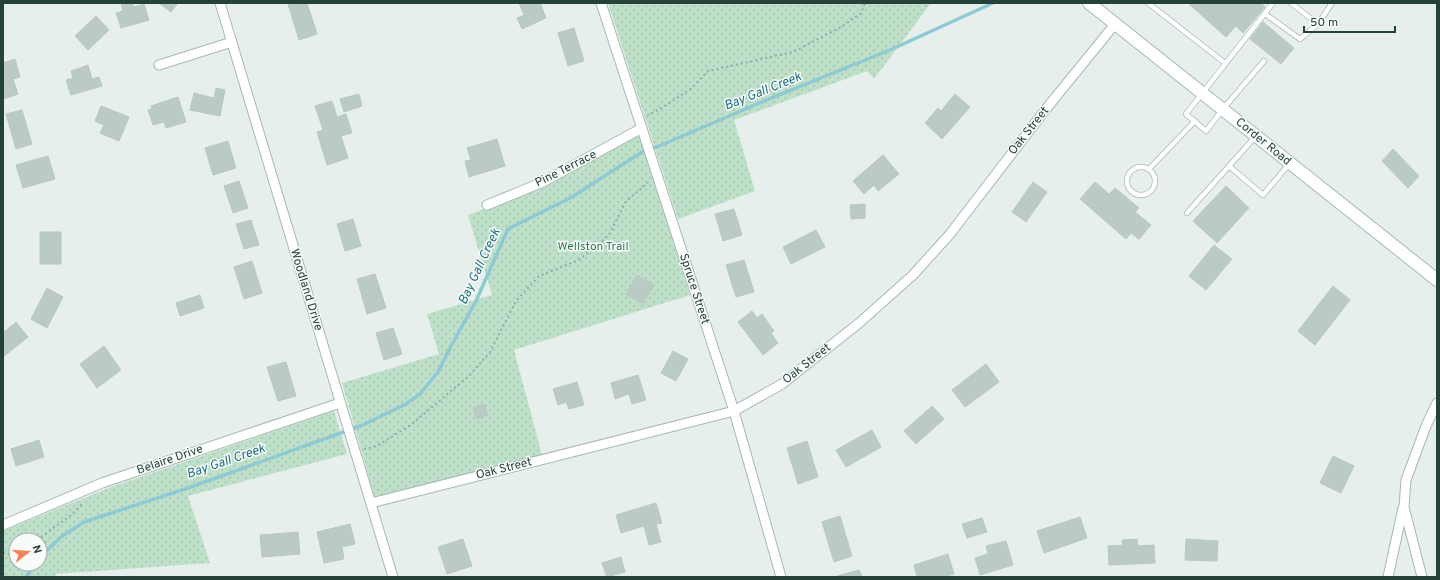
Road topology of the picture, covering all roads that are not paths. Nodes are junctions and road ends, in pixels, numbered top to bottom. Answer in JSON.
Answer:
{"nodes":[{"id":1,"x":220,"y":3,"type":"edge"},
{"id":2,"x":601,"y":3,"type":"edge"},
{"id":3,"x":1148,"y":3,"type":"edge"},
{"id":4,"x":1274,"y":3,"type":"edge"},
{"id":5,"x":1291,"y":3,"type":"edge"},
{"id":6,"x":1332,"y":3,"type":"edge"},
{"id":7,"x":1094,"y":4,"type":"edge"},
{"id":8,"x":1265,"y":14,"type":"junction"},
{"id":9,"x":1115,"y":24,"type":"junction"},
{"id":10,"x":1318,"y":24,"type":"junction"},
{"id":11,"x":232,"y":42,"type":"junction"},
{"id":12,"x":1264,"y":61,"type":"dead end"},
{"id":13,"x":1225,"y":63,"type":"junction"},
{"id":14,"x":159,"y":65,"type":"dead end"},
{"id":15,"x":1201,"y":93,"type":"junction"},
{"id":16,"x":1223,"y":109,"type":"junction"},
{"id":17,"x":1194,"y":121,"type":"junction"},
{"id":18,"x":642,"y":128,"type":"junction"},
{"id":19,"x":1256,"y":136,"type":"junction"},
{"id":20,"x":1290,"y":163,"type":"junction"},
{"id":21,"x":1229,"y":166,"type":"junction"},
{"id":22,"x":1149,"y":169,"type":"junction"},
{"id":23,"x":488,"y":205,"type":"dead end"},
{"id":24,"x":1187,"y":213,"type":"dead end"},
{"id":25,"x":1437,"y":280,"type":"edge"},
{"id":26,"x":340,"y":403,"type":"junction"},
{"id":27,"x":1437,"y":403,"type":"edge"},
{"id":28,"x":734,"y":411,"type":"junction"},
{"id":29,"x":371,"y":503,"type":"junction"},
{"id":30,"x":1404,"y":507,"type":"junction"},
{"id":31,"x":3,"y":525,"type":"edge"},
{"id":32,"x":393,"y":577,"type":"edge"},
{"id":33,"x":781,"y":577,"type":"edge"},
{"id":34,"x":1388,"y":577,"type":"edge"},
{"id":35,"x":1422,"y":577,"type":"edge"}],
"edges":[{"from":1,"to":11,"type":"street","name":"Woodland Drive"},
{"from":2,"to":18,"type":"street","name":"Spruce Street"},
{"from":3,"to":13,"type":"lane"},
{"from":4,"to":8,"type":"lane"},
{"from":5,"to":10,"type":"lane"},
{"from":6,"to":10,"type":"lane"},
{"from":7,"to":9,"type":"street","name":"Corder Road"},
{"from":8,"to":10,"type":"lane"},
{"from":8,"to":13,"type":"lane"},
{"from":9,"to":15,"type":"street","name":"Corder Road"},
{"from":9,"to":28,"type":"street","name":"Oak Street"},
{"from":11,"to":14,"type":"street"},
{"from":11,"to":26,"type":"street","name":"Woodland Drive"},
{"from":12,"to":16,"type":"lane"},
{"from":13,"to":15,"type":"lane"},
{"from":15,"to":16,"type":"street","name":"Corder Road"},
{"from":15,"to":17,"type":"lane"},
{"from":16,"to":17,"type":"lane"},
{"from":16,"to":19,"type":"street","name":"Corder Road"},
{"from":17,"to":22,"type":"lane"},
{"from":18,"to":23,"type":"street","name":"Pine Terrace"},
{"from":18,"to":28,"type":"street","name":"Spruce Street"},
{"from":19,"to":20,"type":"street","name":"Corder Road"},
{"from":19,"to":21,"type":"lane"},
{"from":20,"to":21,"type":"lane"},
{"from":20,"to":25,"type":"street","name":"Corder Road"},
{"from":21,"to":24,"type":"lane"},
{"from":22,"to":22,"type":"lane"},
{"from":26,"to":29,"type":"street","name":"Woodland Drive"},
{"from":26,"to":31,"type":"street","name":"Belaire Drive"},
{"from":27,"to":30,"type":"street"},
{"from":28,"to":29,"type":"street","name":"Oak Street"},
{"from":28,"to":33,"type":"street","name":"Spruce Street"},
{"from":29,"to":32,"type":"street","name":"Woodland Drive"},
{"from":30,"to":34,"type":"street"},
{"from":30,"to":35,"type":"street"}]}
